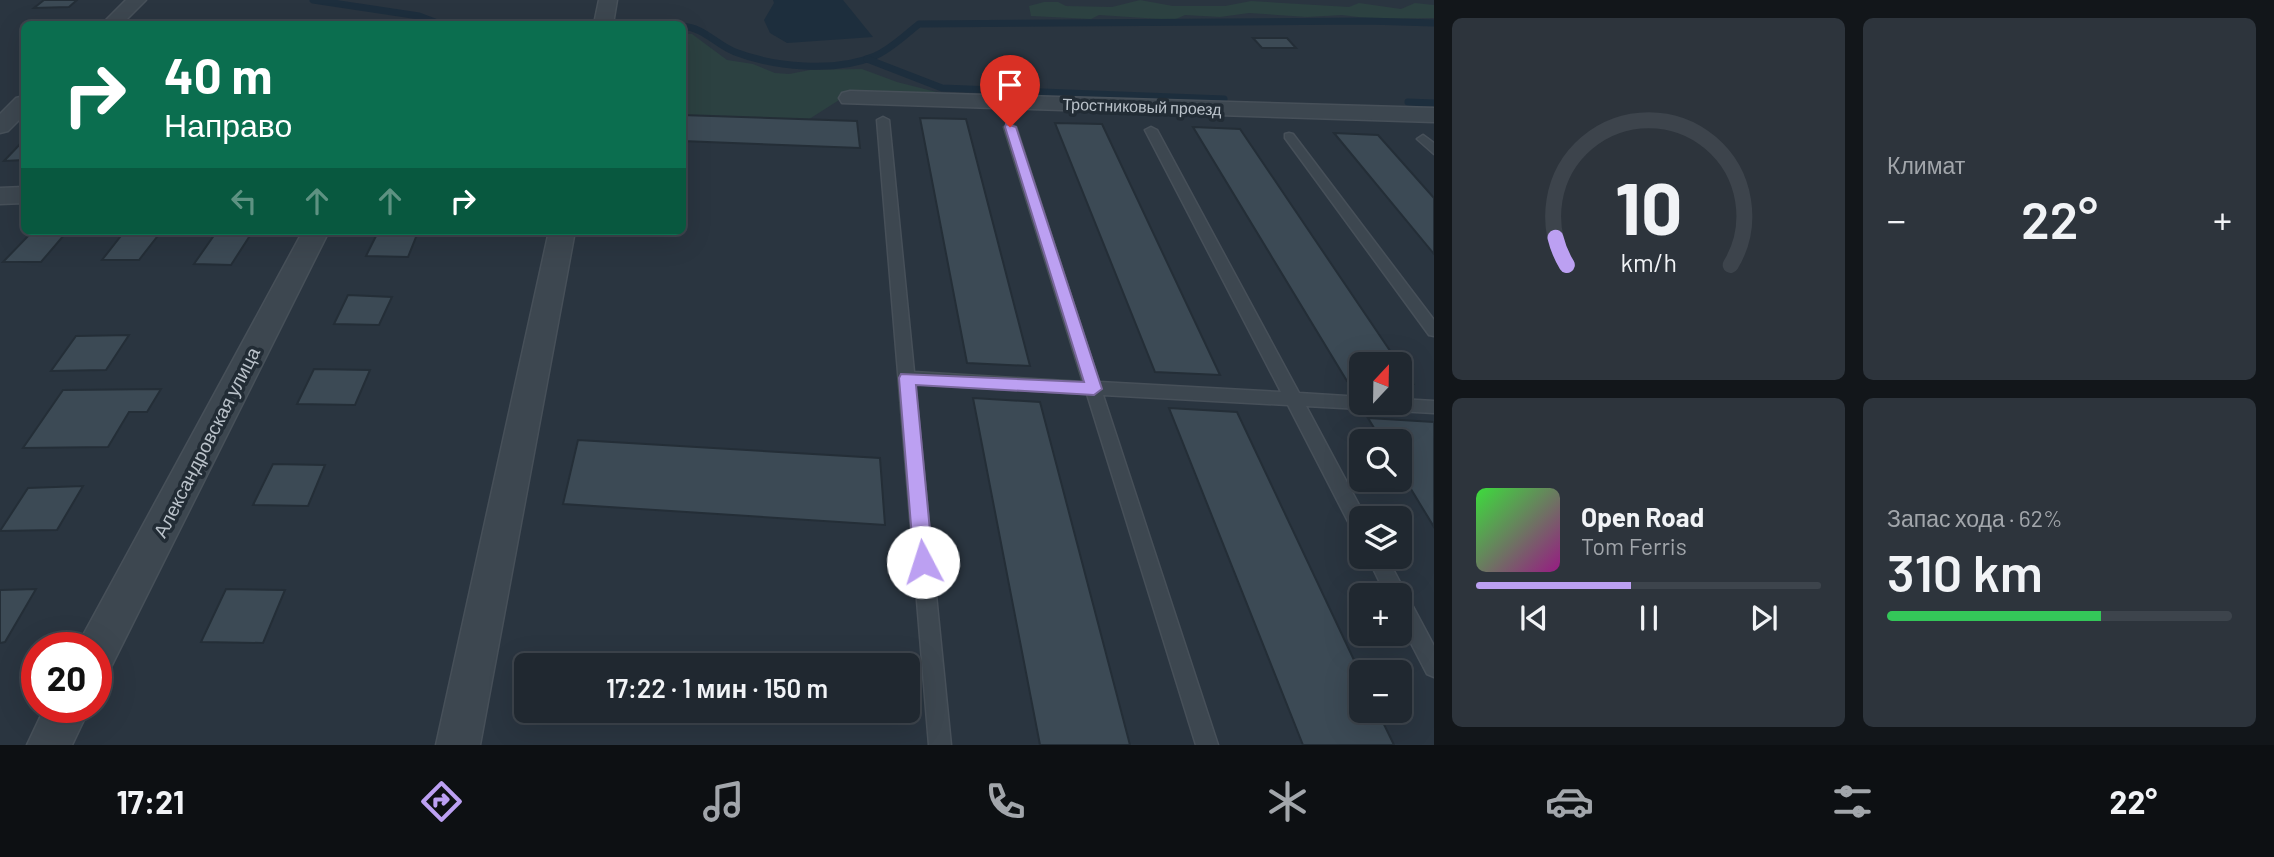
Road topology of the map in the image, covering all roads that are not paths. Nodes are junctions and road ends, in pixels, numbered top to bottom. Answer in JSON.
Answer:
{"nodes":[{"id":1,"x":138,"y":0,"type":"edge"},
{"id":2,"x":608,"y":0,"type":"edge"},
{"id":3,"x":114,"y":21,"type":"edge"},
{"id":4,"x":604,"y":21,"type":"edge"},
{"id":5,"x":850,"y":98,"type":"dead end"},
{"id":6,"x":21,"y":106,"type":"edge"},
{"id":7,"x":1434,"y":116,"type":"edge"},
{"id":8,"x":883,"y":120,"type":"dead end"},
{"id":9,"x":0,"y":125,"type":"edge"},
{"id":10,"x":1010,"y":127,"type":"dead end"},
{"id":11,"x":1151,"y":130,"type":"dead end"},
{"id":12,"x":1289,"y":136,"type":"dead end"},
{"id":13,"x":1423,"y":139,"type":"dead end"},
{"id":14,"x":1434,"y":150,"type":"edge"},
{"id":15,"x":21,"y":195,"type":"edge"},
{"id":16,"x":0,"y":196,"type":"edge"},
{"id":17,"x":314,"y":235,"type":"edge"},
{"id":18,"x":561,"y":235,"type":"edge"},
{"id":19,"x":1434,"y":331,"type":"edge"},
{"id":20,"x":907,"y":378,"type":"junction"},
{"id":21,"x":1094,"y":389,"type":"junction"},
{"id":22,"x":1294,"y":401,"type":"junction"},
{"id":23,"x":1434,"y":407,"type":"edge"},
{"id":24,"x":1350,"y":506,"type":"edge"},
{"id":25,"x":1412,"y":625,"type":"edge"},
{"id":26,"x":107,"y":632,"type":"edge"},
{"id":27,"x":1434,"y":667,"type":"edge"},
{"id":28,"x":60,"y":723,"type":"edge"},
{"id":29,"x":48,"y":745,"type":"edge"},
{"id":30,"x":458,"y":745,"type":"edge"},
{"id":31,"x":940,"y":745,"type":"edge"},
{"id":32,"x":1207,"y":745,"type":"edge"}],
"edges":[{"from":1,"to":3,"type":"street"},
{"from":2,"to":4,"type":"street"},
{"from":5,"to":7,"type":"street","name":"Тростниковый проезд"},
{"from":6,"to":9,"type":"street"},
{"from":8,"to":20,"type":"lane"},
{"from":10,"to":21,"type":"lane"},
{"from":11,"to":22,"type":"lane"},
{"from":12,"to":19,"type":"lane"},
{"from":13,"to":14,"type":"lane"},
{"from":15,"to":16,"type":"street"},
{"from":17,"to":26,"type":"street","name":"Александровская улица"},
{"from":18,"to":30,"type":"street"},
{"from":20,"to":21,"type":"lane"},
{"from":20,"to":31,"type":"lane"},
{"from":21,"to":22,"type":"lane"},
{"from":21,"to":32,"type":"lane"},
{"from":22,"to":23,"type":"lane"},
{"from":22,"to":24,"type":"lane"},
{"from":25,"to":27,"type":"lane"},
{"from":28,"to":29,"type":"street"}]}
